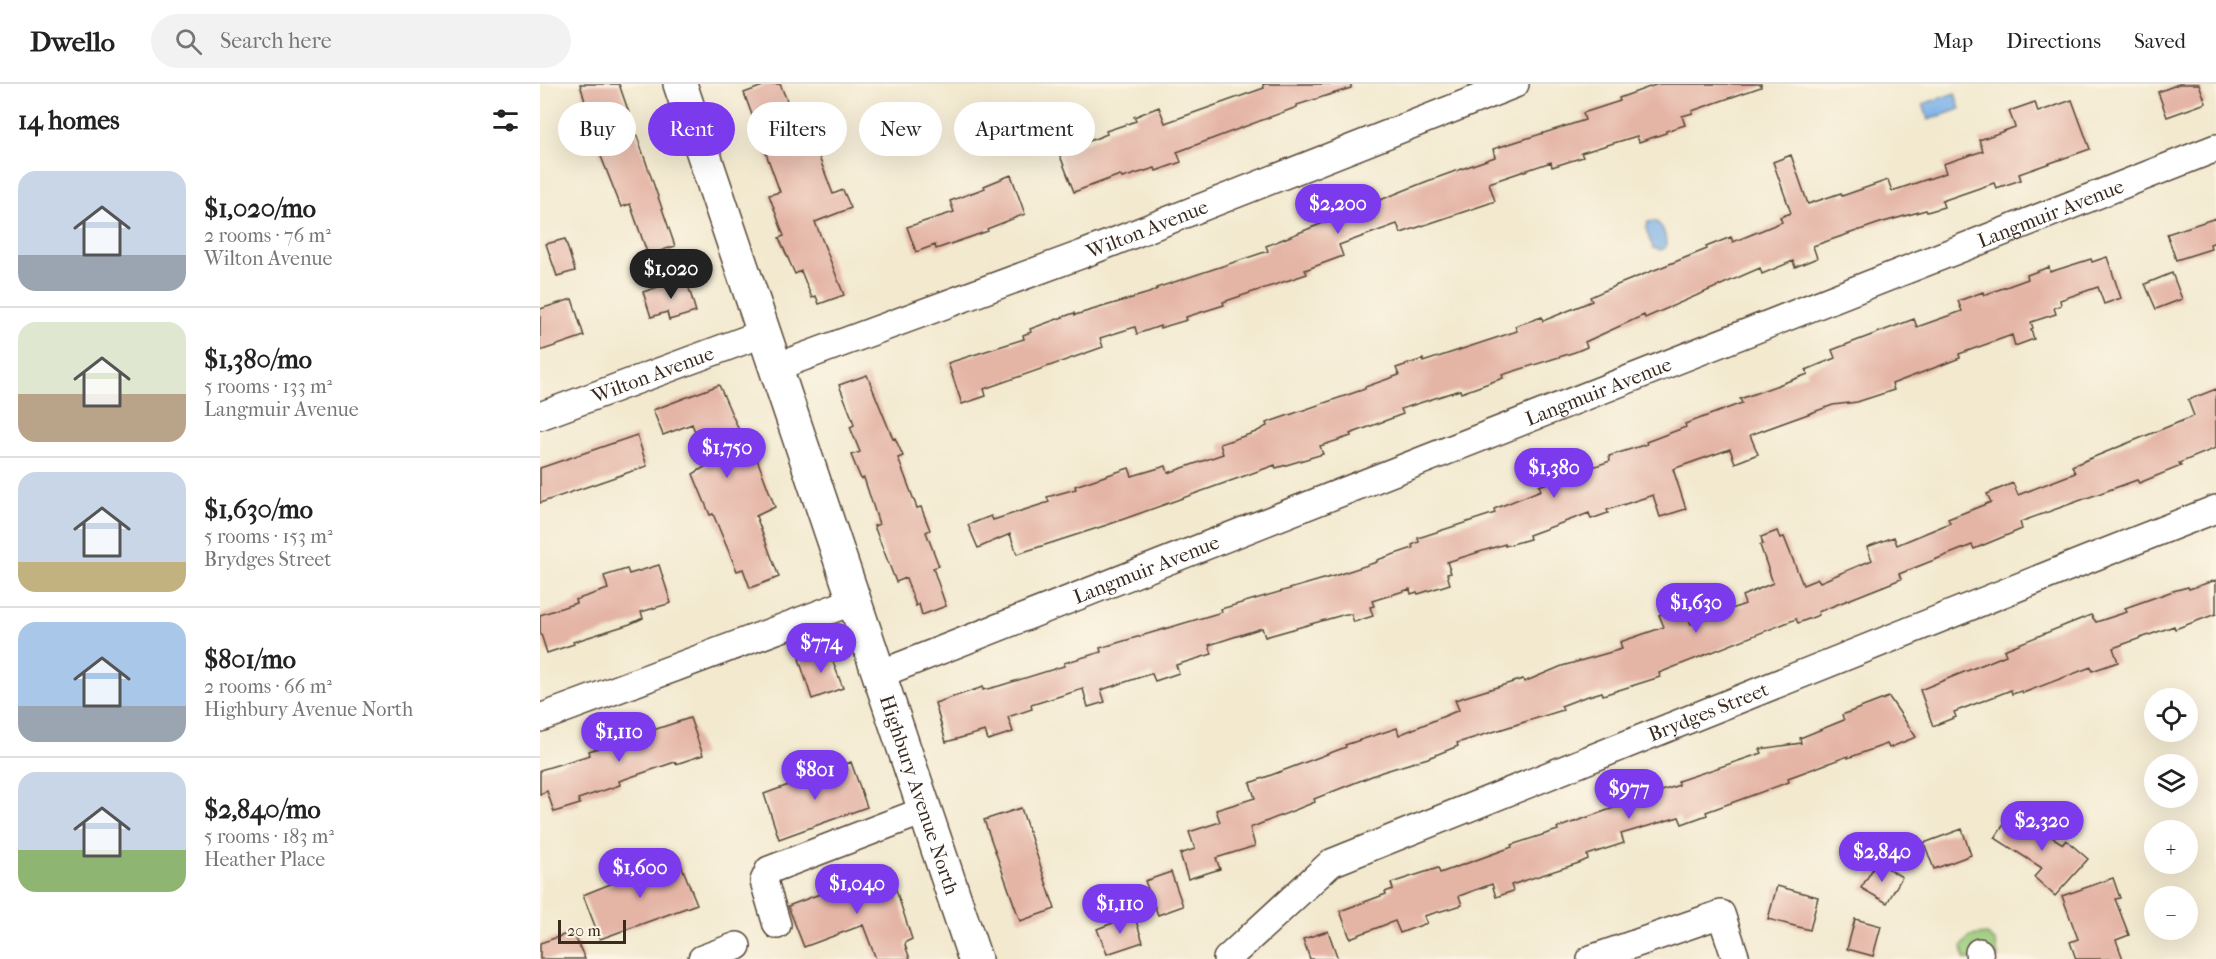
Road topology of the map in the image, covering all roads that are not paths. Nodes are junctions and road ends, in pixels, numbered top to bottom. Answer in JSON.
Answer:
{"nodes":[{"id":1,"x":680,"y":84,"type":"edge"},
{"id":2,"x":1515,"y":84,"type":"edge"},
{"id":3,"x":2216,"y":148,"type":"edge"},
{"id":4,"x":764,"y":333,"type":"junction"},
{"id":5,"x":776,"y":367,"type":"junction"},
{"id":6,"x":540,"y":416,"type":"edge"},
{"id":7,"x":2216,"y":509,"type":"edge"},
{"id":8,"x":854,"y":602,"type":"junction"},
{"id":9,"x":880,"y":674,"type":"junction"},
{"id":10,"x":540,"y":718,"type":"edge"},
{"id":11,"x":926,"y":810,"type":"junction"},
{"id":12,"x":777,"y":925,"type":"dead end"},
{"id":13,"x":737,"y":946,"type":"dead end"},
{"id":14,"x":702,"y":959,"type":"edge"},
{"id":15,"x":975,"y":959,"type":"edge"},
{"id":16,"x":1227,"y":959,"type":"edge"},
{"id":17,"x":1592,"y":959,"type":"edge"},
{"id":18,"x":1736,"y":959,"type":"edge"}],
"edges":[{"from":1,"to":4,"type":"main road","name":"Highbury Avenue North"},
{"from":2,"to":5,"type":"street","name":"Wilton Avenue"},
{"from":3,"to":9,"type":"street","name":"Langmuir Avenue"},
{"from":4,"to":5,"type":"main road","name":"Highbury Avenue North"},
{"from":4,"to":6,"type":"street","name":"Wilton Avenue"},
{"from":5,"to":8,"type":"main road","name":"Highbury Avenue North"},
{"from":7,"to":16,"type":"street","name":"Brydges Street"},
{"from":8,"to":9,"type":"main road","name":"Highbury Avenue North"},
{"from":8,"to":10,"type":"street"},
{"from":9,"to":11,"type":"main road","name":"Highbury Avenue North"},
{"from":11,"to":12,"type":"street"},
{"from":11,"to":15,"type":"main road","name":"Highbury Avenue North"},
{"from":13,"to":14,"type":"street"},
{"from":17,"to":18,"type":"street"}]}
